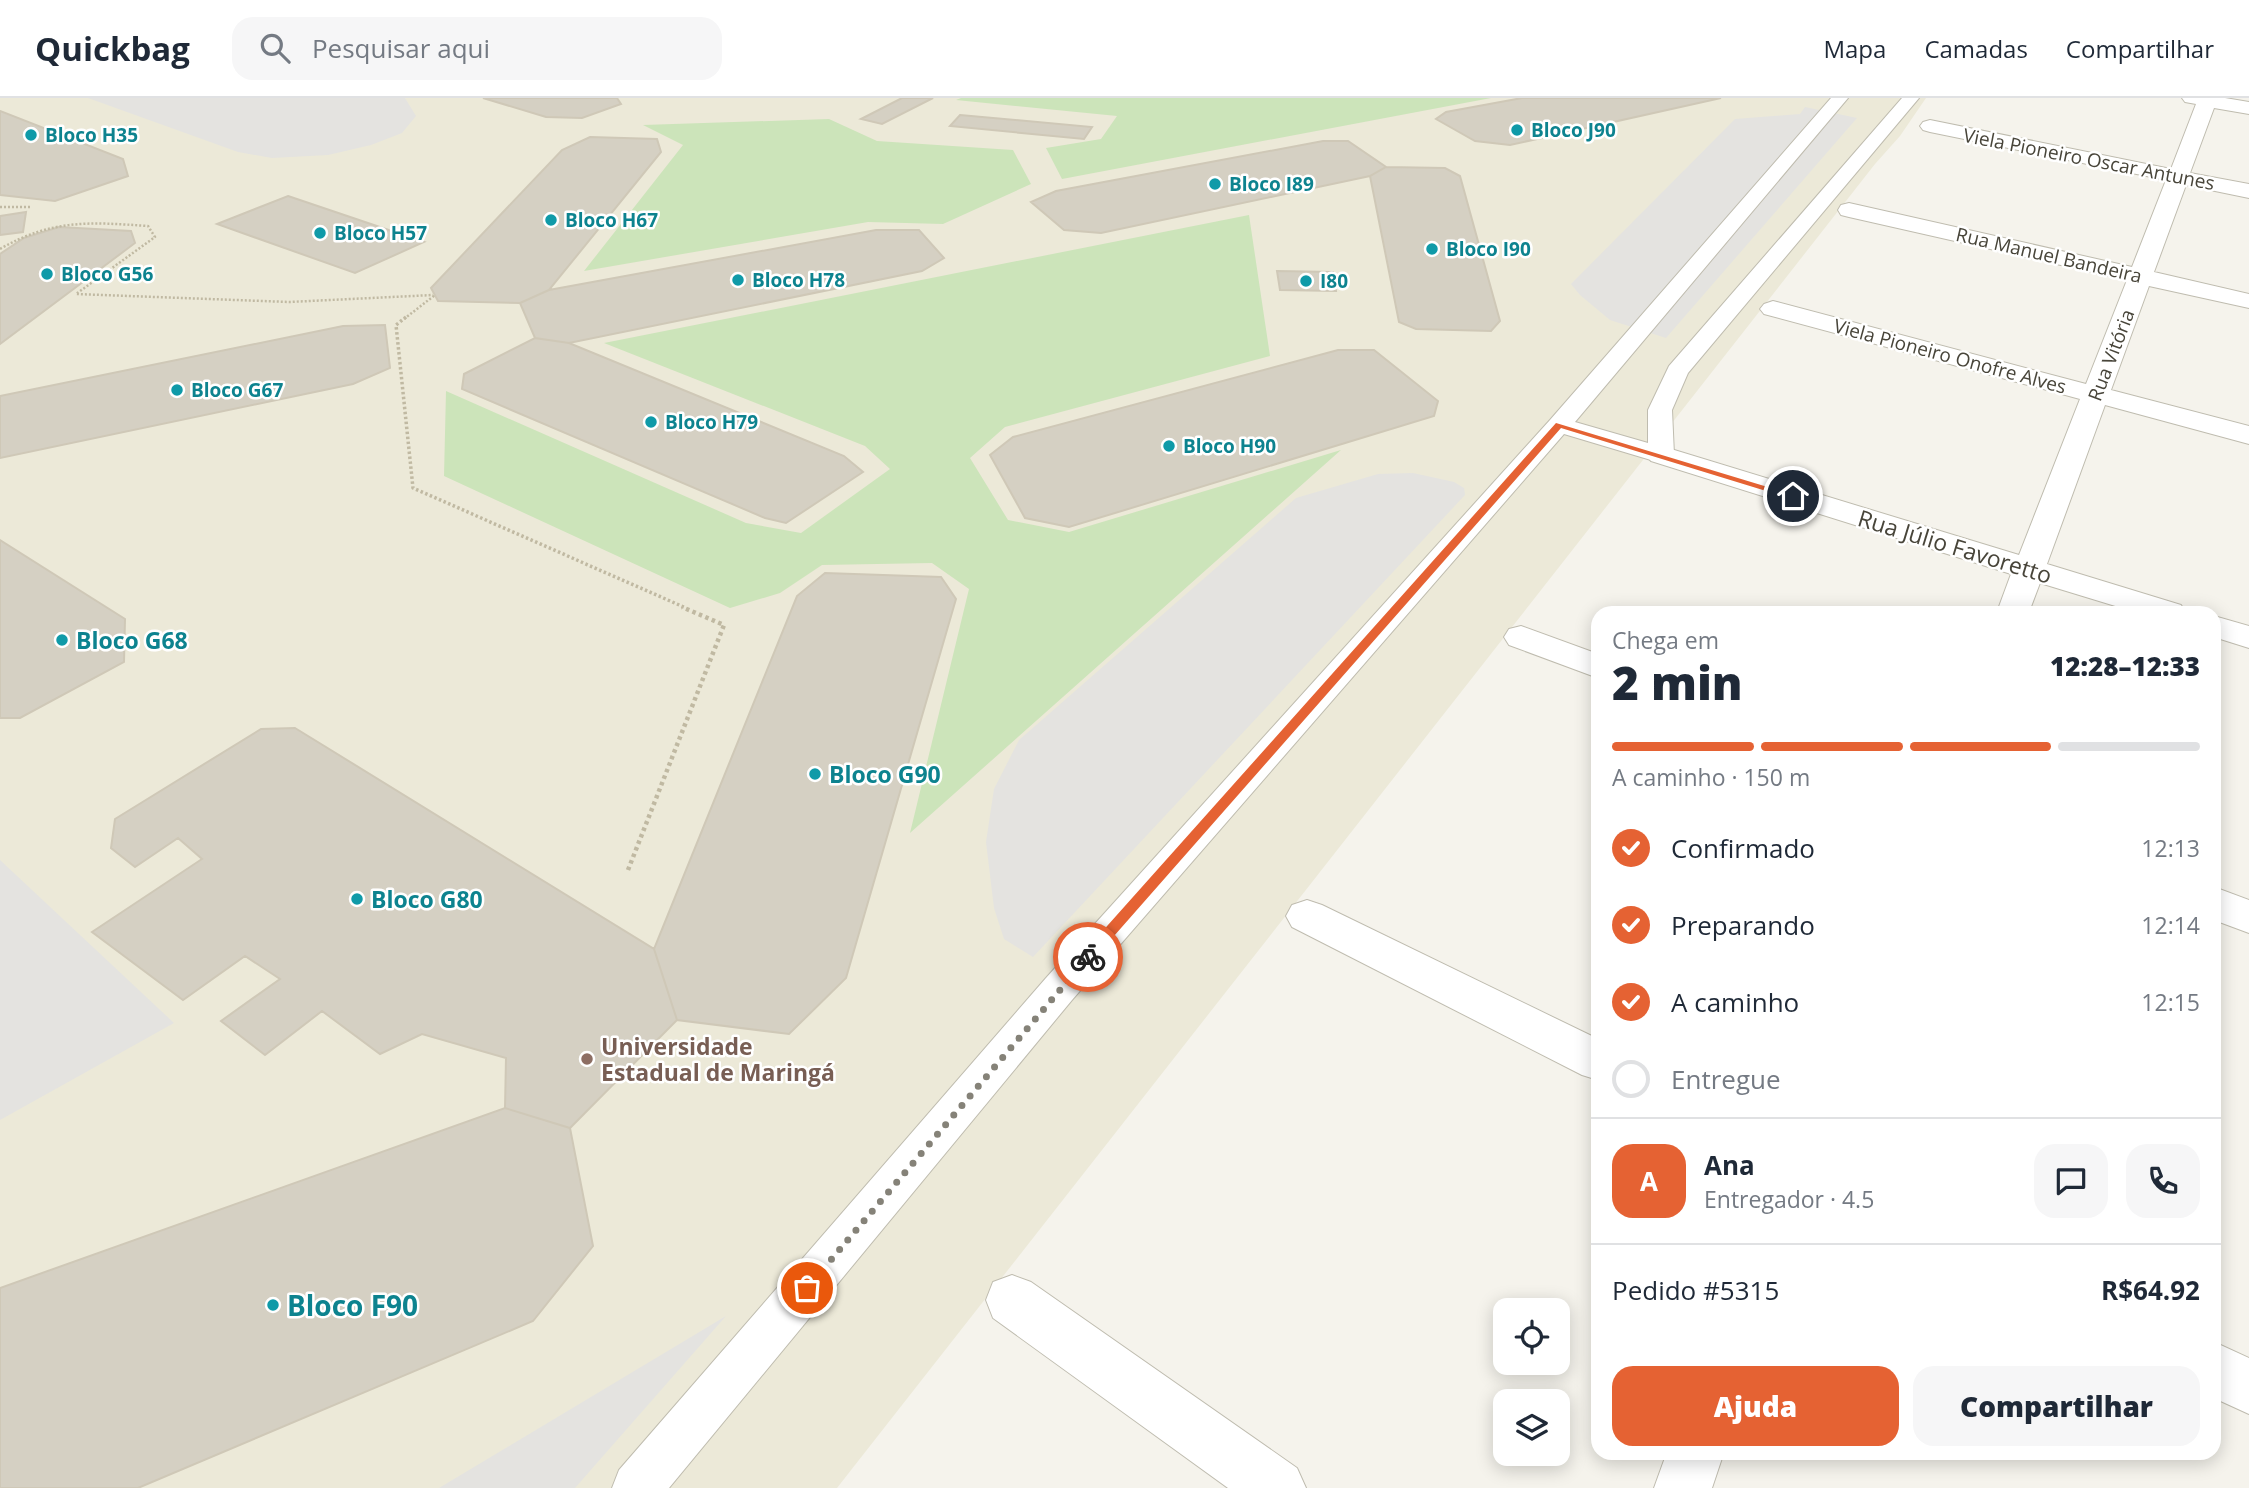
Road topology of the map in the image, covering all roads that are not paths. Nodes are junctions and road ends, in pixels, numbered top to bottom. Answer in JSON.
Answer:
{"nodes":[{"id":1,"x":1840,"y":98,"type":"edge"},
{"id":2,"x":1911,"y":98,"type":"edge"},
{"id":3,"x":2202,"y":99,"type":"edge"},
{"id":4,"x":2249,"y":108,"type":"edge"},
{"id":5,"x":1930,"y":127,"type":"dead end"},
{"id":6,"x":2178,"y":177,"type":"junction"},
{"id":7,"x":2249,"y":191,"type":"edge"},
{"id":8,"x":1849,"y":210,"type":"dead end"},
{"id":9,"x":2141,"y":276,"type":"junction"},
{"id":10,"x":2249,"y":301,"type":"edge"},
{"id":11,"x":1773,"y":309,"type":"dead end"},
{"id":12,"x":2096,"y":395,"type":"junction"},
{"id":13,"x":1559,"y":425,"type":"junction"},
{"id":14,"x":2249,"y":435,"type":"edge"},
{"id":15,"x":1661,"y":455,"type":"junction"},
{"id":16,"x":2030,"y":569,"type":"junction"},
{"id":17,"x":2015,"y":606,"type":"edge"},
{"id":18,"x":2150,"y":606,"type":"edge"},
{"id":19,"x":2221,"y":628,"type":"edge"},
{"id":20,"x":1521,"y":637,"type":"dead end"},
{"id":21,"x":2249,"y":637,"type":"edge"},
{"id":22,"x":1591,"y":664,"type":"edge"},
{"id":23,"x":2221,"y":906,"type":"edge"},
{"id":24,"x":1307,"y":916,"type":"dead end"},
{"id":25,"x":2249,"y":917,"type":"edge"},
{"id":26,"x":1591,"y":1058,"type":"edge"},
{"id":27,"x":1012,"y":1300,"type":"dead end"},
{"id":28,"x":2221,"y":1373,"type":"edge"},
{"id":29,"x":2249,"y":1387,"type":"edge"},
{"id":30,"x":1693,"y":1460,"type":"edge"},
{"id":31,"x":637,"y":1488,"type":"edge"},
{"id":32,"x":1277,"y":1488,"type":"edge"},
{"id":33,"x":1683,"y":1488,"type":"edge"}],
"edges":[{"from":1,"to":13,"type":"lane"},
{"from":2,"to":15,"type":"lane"},
{"from":3,"to":4,"type":"street"},
{"from":3,"to":6,"type":"street","name":"Rua Vitória"},
{"from":5,"to":6,"type":"street","name":"Viela Pioneiro Oscar Antunes"},
{"from":6,"to":7,"type":"street","name":"Viela Pioneiro Oscar Antunes"},
{"from":6,"to":9,"type":"street","name":"Rua Vitória"},
{"from":8,"to":9,"type":"street","name":"Rua Manuel Bandeira"},
{"from":9,"to":10,"type":"street","name":"Rua Manuel Bandeira"},
{"from":9,"to":12,"type":"street","name":"Rua Vitória"},
{"from":11,"to":12,"type":"street","name":"Viela Pioneiro Onofre Alves"},
{"from":12,"to":14,"type":"street","name":"Viela Pioneiro Onofre Alves"},
{"from":12,"to":16,"type":"street","name":"Rua Vitória"},
{"from":13,"to":15,"type":"lane"},
{"from":13,"to":31,"type":"lane"},
{"from":15,"to":16,"type":"street","name":"Rua Júlio Favoretto"},
{"from":16,"to":17,"type":"street","name":"Rua Vitória"},
{"from":16,"to":18,"type":"street","name":"Rua Júlio Favoretto"},
{"from":19,"to":21,"type":"street"},
{"from":20,"to":22,"type":"street"},
{"from":23,"to":25,"type":"street"},
{"from":24,"to":26,"type":"street"},
{"from":27,"to":32,"type":"street"},
{"from":28,"to":29,"type":"street"},
{"from":30,"to":33,"type":"street"}]}
